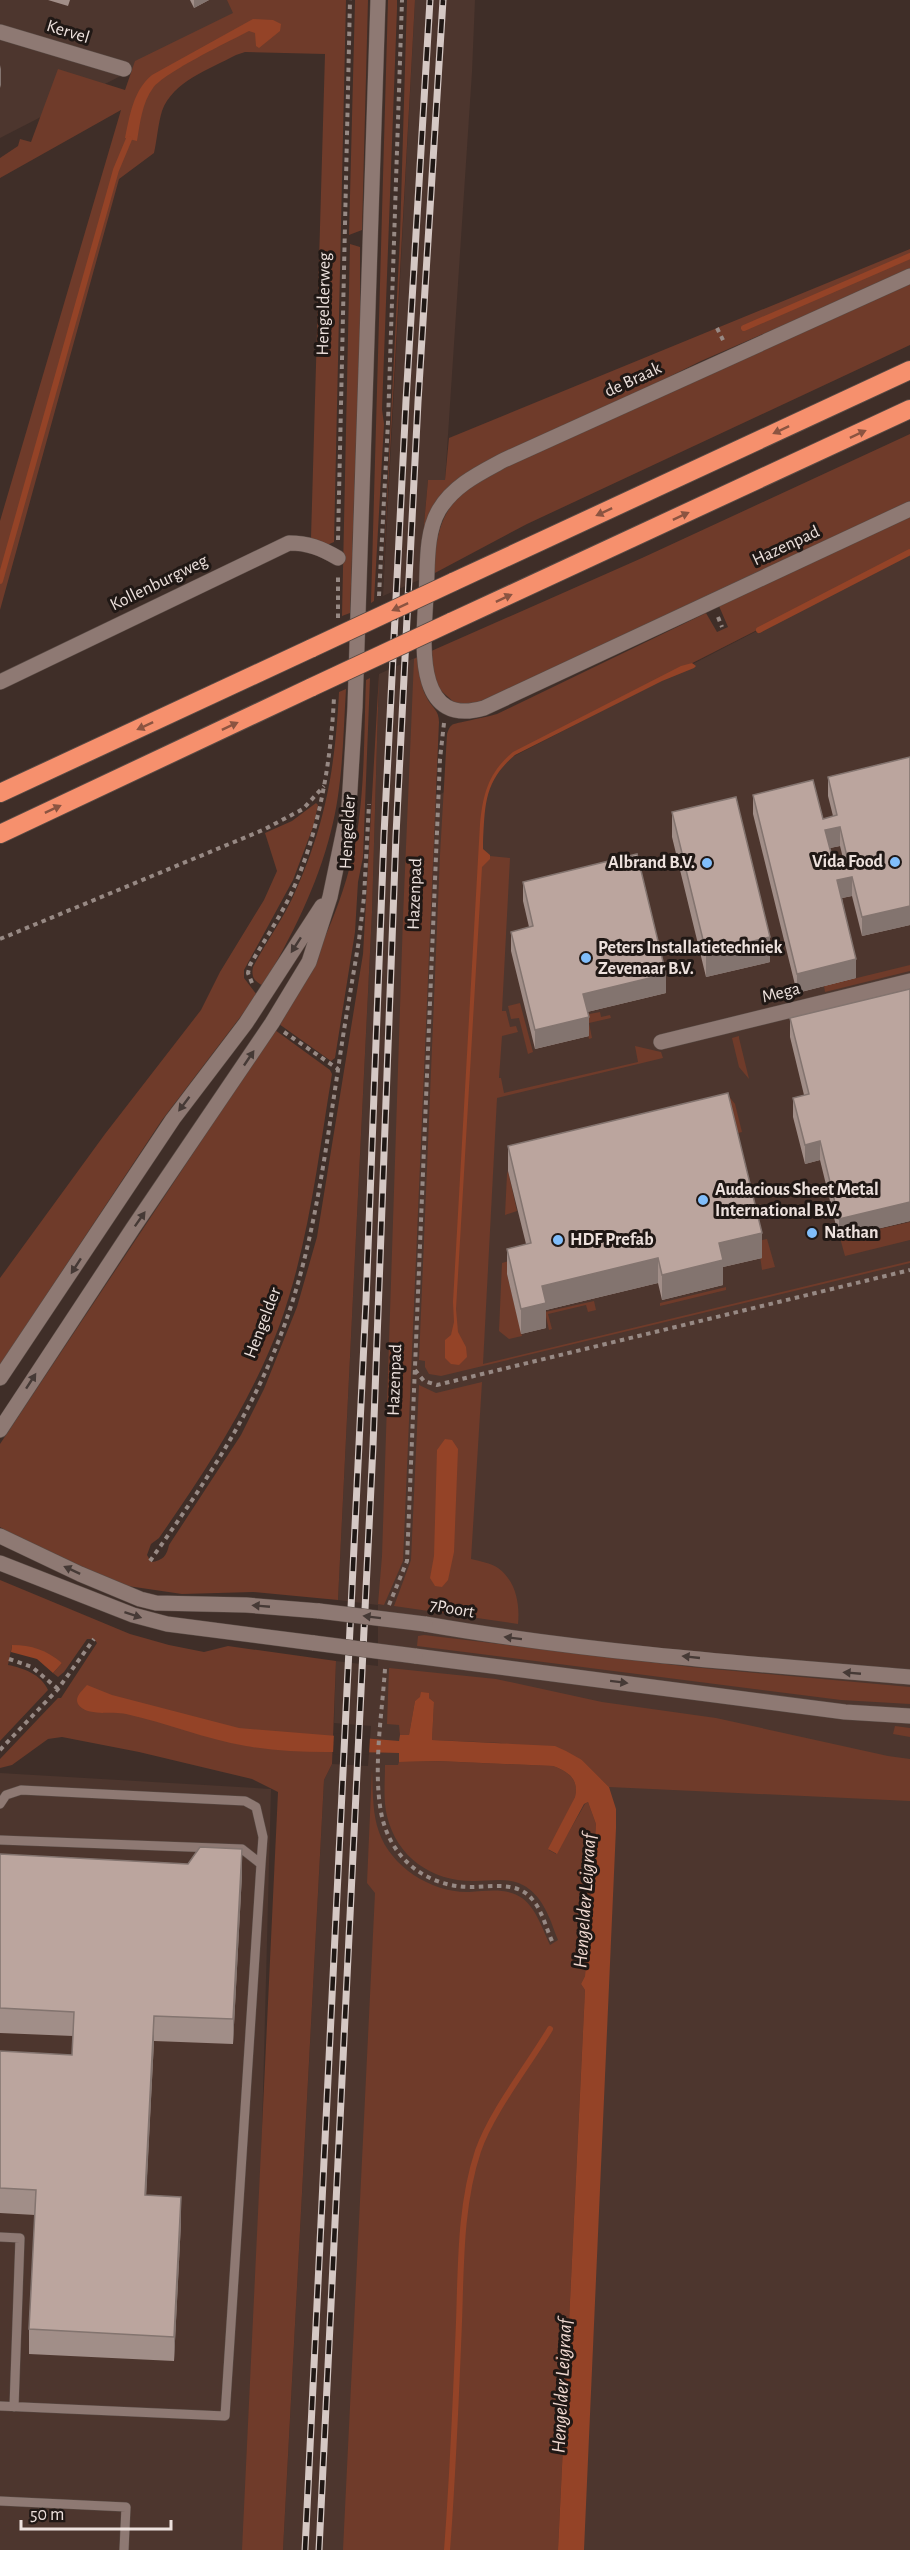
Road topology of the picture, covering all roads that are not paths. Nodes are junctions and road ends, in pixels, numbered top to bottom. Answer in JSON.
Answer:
{"nodes":[{"id":1,"x":378,"y":0,"type":"edge"},
{"id":2,"x":0,"y":32,"type":"edge"},
{"id":3,"x":124,"y":69,"type":"dead end"},
{"id":4,"x":910,"y":276,"type":"edge"},
{"id":5,"x":910,"y":370,"type":"edge"},
{"id":6,"x":910,"y":409,"type":"edge"},
{"id":7,"x":910,"y":509,"type":"edge"},
{"id":8,"x":338,"y":558,"type":"road end"},
{"id":9,"x":0,"y":682,"type":"edge"},
{"id":10,"x":448,"y":707,"type":"joint"},
{"id":11,"x":0,"y":793,"type":"edge"},
{"id":12,"x":0,"y":834,"type":"edge"},
{"id":13,"x":330,"y":897,"type":"junction"},
{"id":14,"x":910,"y":981,"type":"edge"},
{"id":15,"x":661,"y":1042,"type":"dead end"},
{"id":16,"x":0,"y":1378,"type":"edge"},
{"id":17,"x":0,"y":1430,"type":"edge"},
{"id":18,"x":0,"y":1536,"type":"edge"},
{"id":19,"x":0,"y":1563,"type":"edge"},
{"id":20,"x":910,"y":1677,"type":"edge"},
{"id":21,"x":910,"y":1716,"type":"edge"},
{"id":22,"x":0,"y":1804,"type":"edge"},
{"id":23,"x":0,"y":1840,"type":"edge"},
{"id":24,"x":261,"y":1864,"type":"junction"},
{"id":25,"x":0,"y":2237,"type":"edge"},
{"id":26,"x":0,"y":2406,"type":"edge"},
{"id":27,"x":14,"y":2406,"type":"junction"},
{"id":28,"x":0,"y":2500,"type":"edge"},
{"id":29,"x":124,"y":2550,"type":"edge"}],
"edges":[{"from":1,"to":13,"type":"street","name":"Hengelder"},
{"from":2,"to":3,"type":"street","name":"Kervel"},
{"from":4,"to":10,"type":"street","name":"de Braak"},
{"from":5,"to":11,"type":"highway","one_way":true,"bridge":true},
{"from":12,"to":6,"type":"highway","one_way":true,"bridge":true},
{"from":7,"to":10,"type":"street","name":"Hazenpad"},
{"from":8,"to":9,"type":"street","name":"Kollenburgweg"},
{"from":13,"to":16,"type":"street","name":"Hengelder","one_way":true},
{"from":17,"to":13,"type":"street","name":"Hengelder","one_way":true},
{"from":14,"to":15,"type":"street","name":"Mega"},
{"from":20,"to":18,"type":"street","name":"7Poort","one_way":true,"bridge":true},
{"from":19,"to":21,"type":"street","one_way":true,"bridge":true},
{"from":22,"to":24,"type":"lane"},
{"from":23,"to":24,"type":"lane"},
{"from":24,"to":27,"type":"lane"},
{"from":25,"to":27,"type":"lane"},
{"from":26,"to":27,"type":"lane"},
{"from":28,"to":29,"type":"lane"}]}
